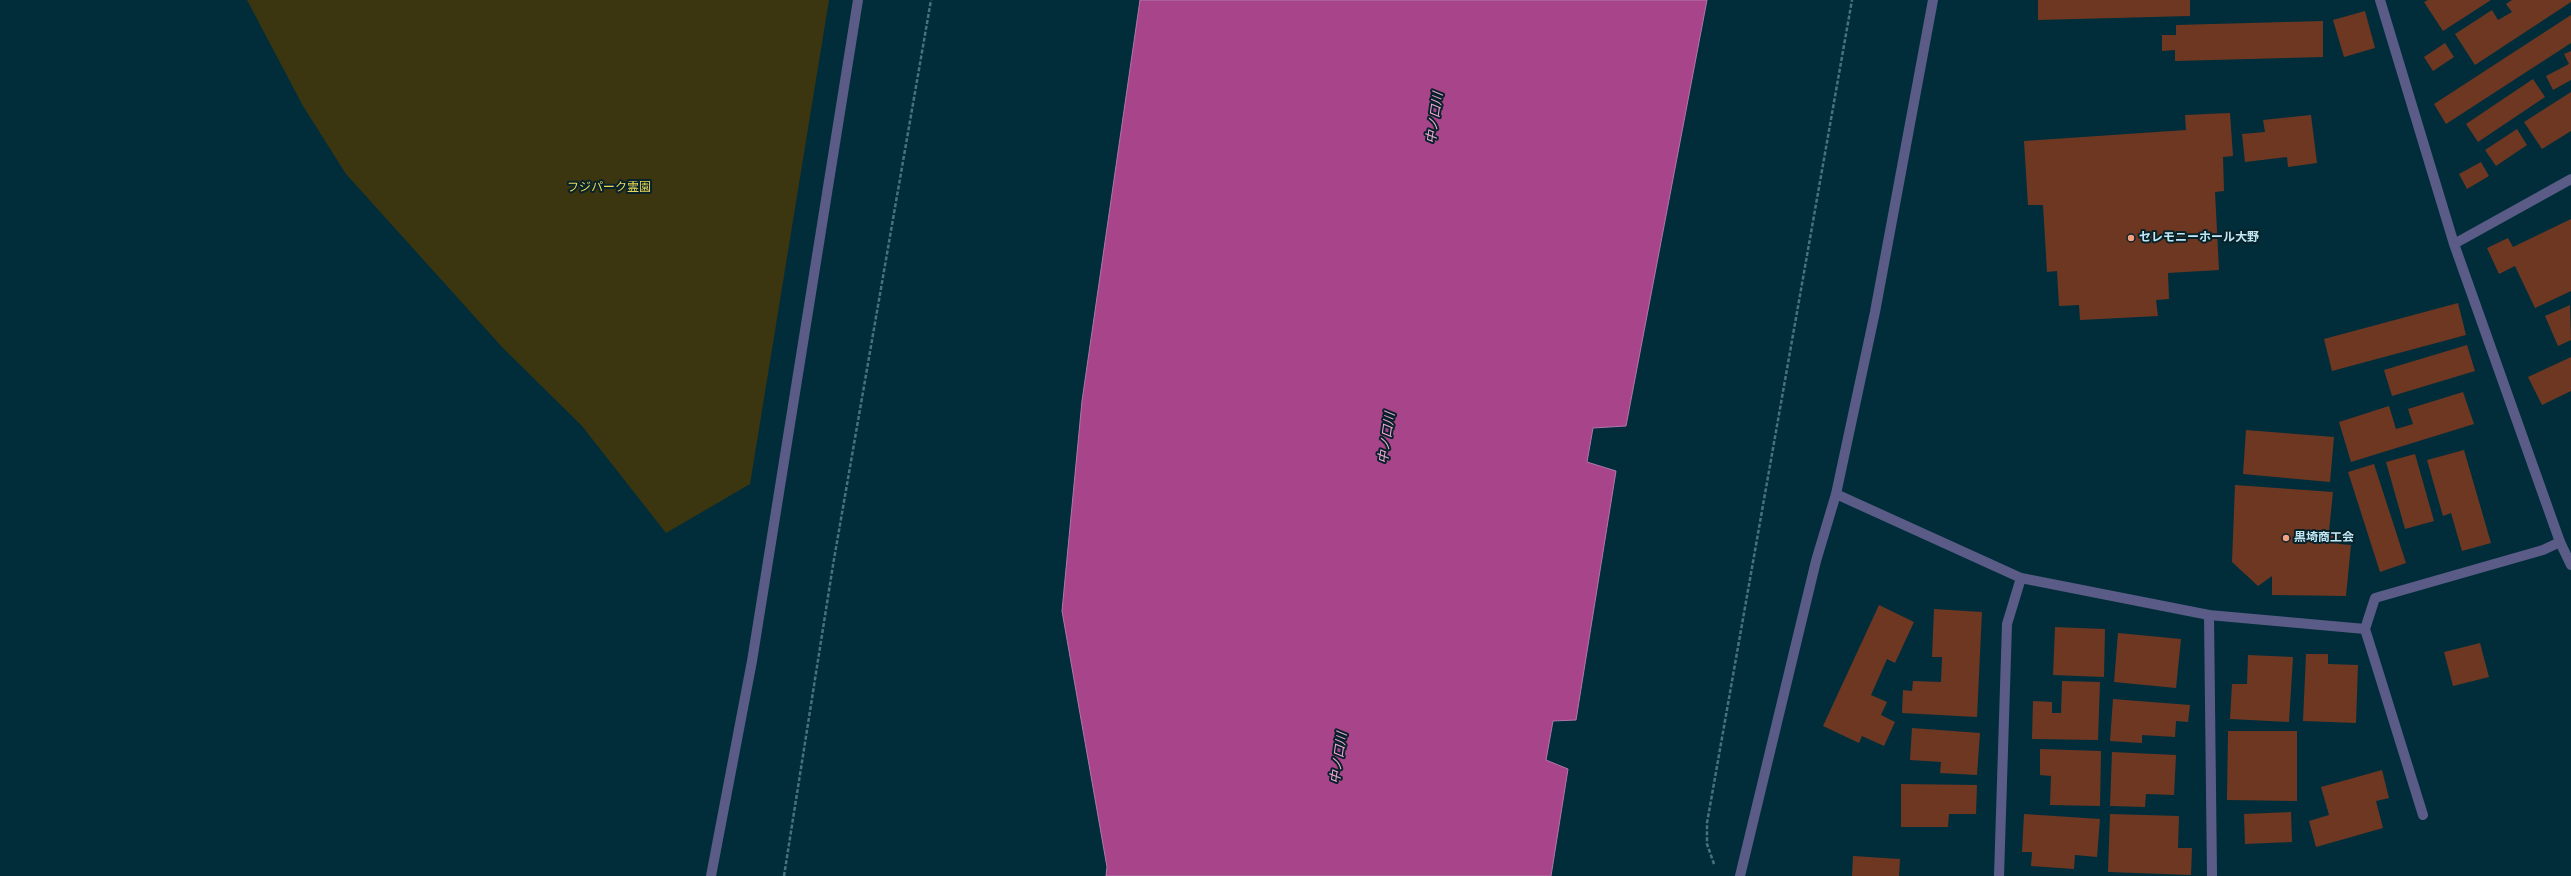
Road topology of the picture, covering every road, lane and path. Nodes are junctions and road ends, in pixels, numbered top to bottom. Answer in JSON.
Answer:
{"nodes":[{"id":1,"x":858,"y":0,"type":"edge"},
{"id":2,"x":931,"y":0,"type":"edge"},
{"id":3,"x":1852,"y":0,"type":"edge"},
{"id":4,"x":1934,"y":0,"type":"edge"},
{"id":5,"x":2380,"y":0,"type":"edge"},
{"id":6,"x":2571,"y":179,"type":"edge"},
{"id":7,"x":2454,"y":244,"type":"junction"},
{"id":8,"x":1836,"y":494,"type":"junction"},
{"id":9,"x":2560,"y":542,"type":"junction"},
{"id":10,"x":2571,"y":565,"type":"edge"},
{"id":11,"x":2021,"y":578,"type":"junction"},
{"id":12,"x":2209,"y":615,"type":"junction"},
{"id":13,"x":2365,"y":629,"type":"junction"},
{"id":14,"x":2423,"y":815,"type":"dead end"},
{"id":15,"x":1717,"y":870,"type":"dead end"},
{"id":16,"x":711,"y":876,"type":"edge"},
{"id":17,"x":784,"y":876,"type":"edge"},
{"id":18,"x":1740,"y":876,"type":"edge"},
{"id":19,"x":1999,"y":876,"type":"edge"},
{"id":20,"x":2212,"y":876,"type":"edge"}],
"edges":[{"from":1,"to":16,"type":"street"},
{"from":2,"to":17,"type":"path"},
{"from":3,"to":15,"type":"path"},
{"from":4,"to":8,"type":"street"},
{"from":5,"to":7,"type":"street"},
{"from":6,"to":7,"type":"street"},
{"from":7,"to":9,"type":"street"},
{"from":8,"to":11,"type":"street"},
{"from":8,"to":18,"type":"street"},
{"from":9,"to":10,"type":"street"},
{"from":9,"to":13,"type":"street"},
{"from":11,"to":12,"type":"street"},
{"from":11,"to":19,"type":"street"},
{"from":12,"to":13,"type":"street"},
{"from":12,"to":20,"type":"street"},
{"from":13,"to":14,"type":"street"}]}
